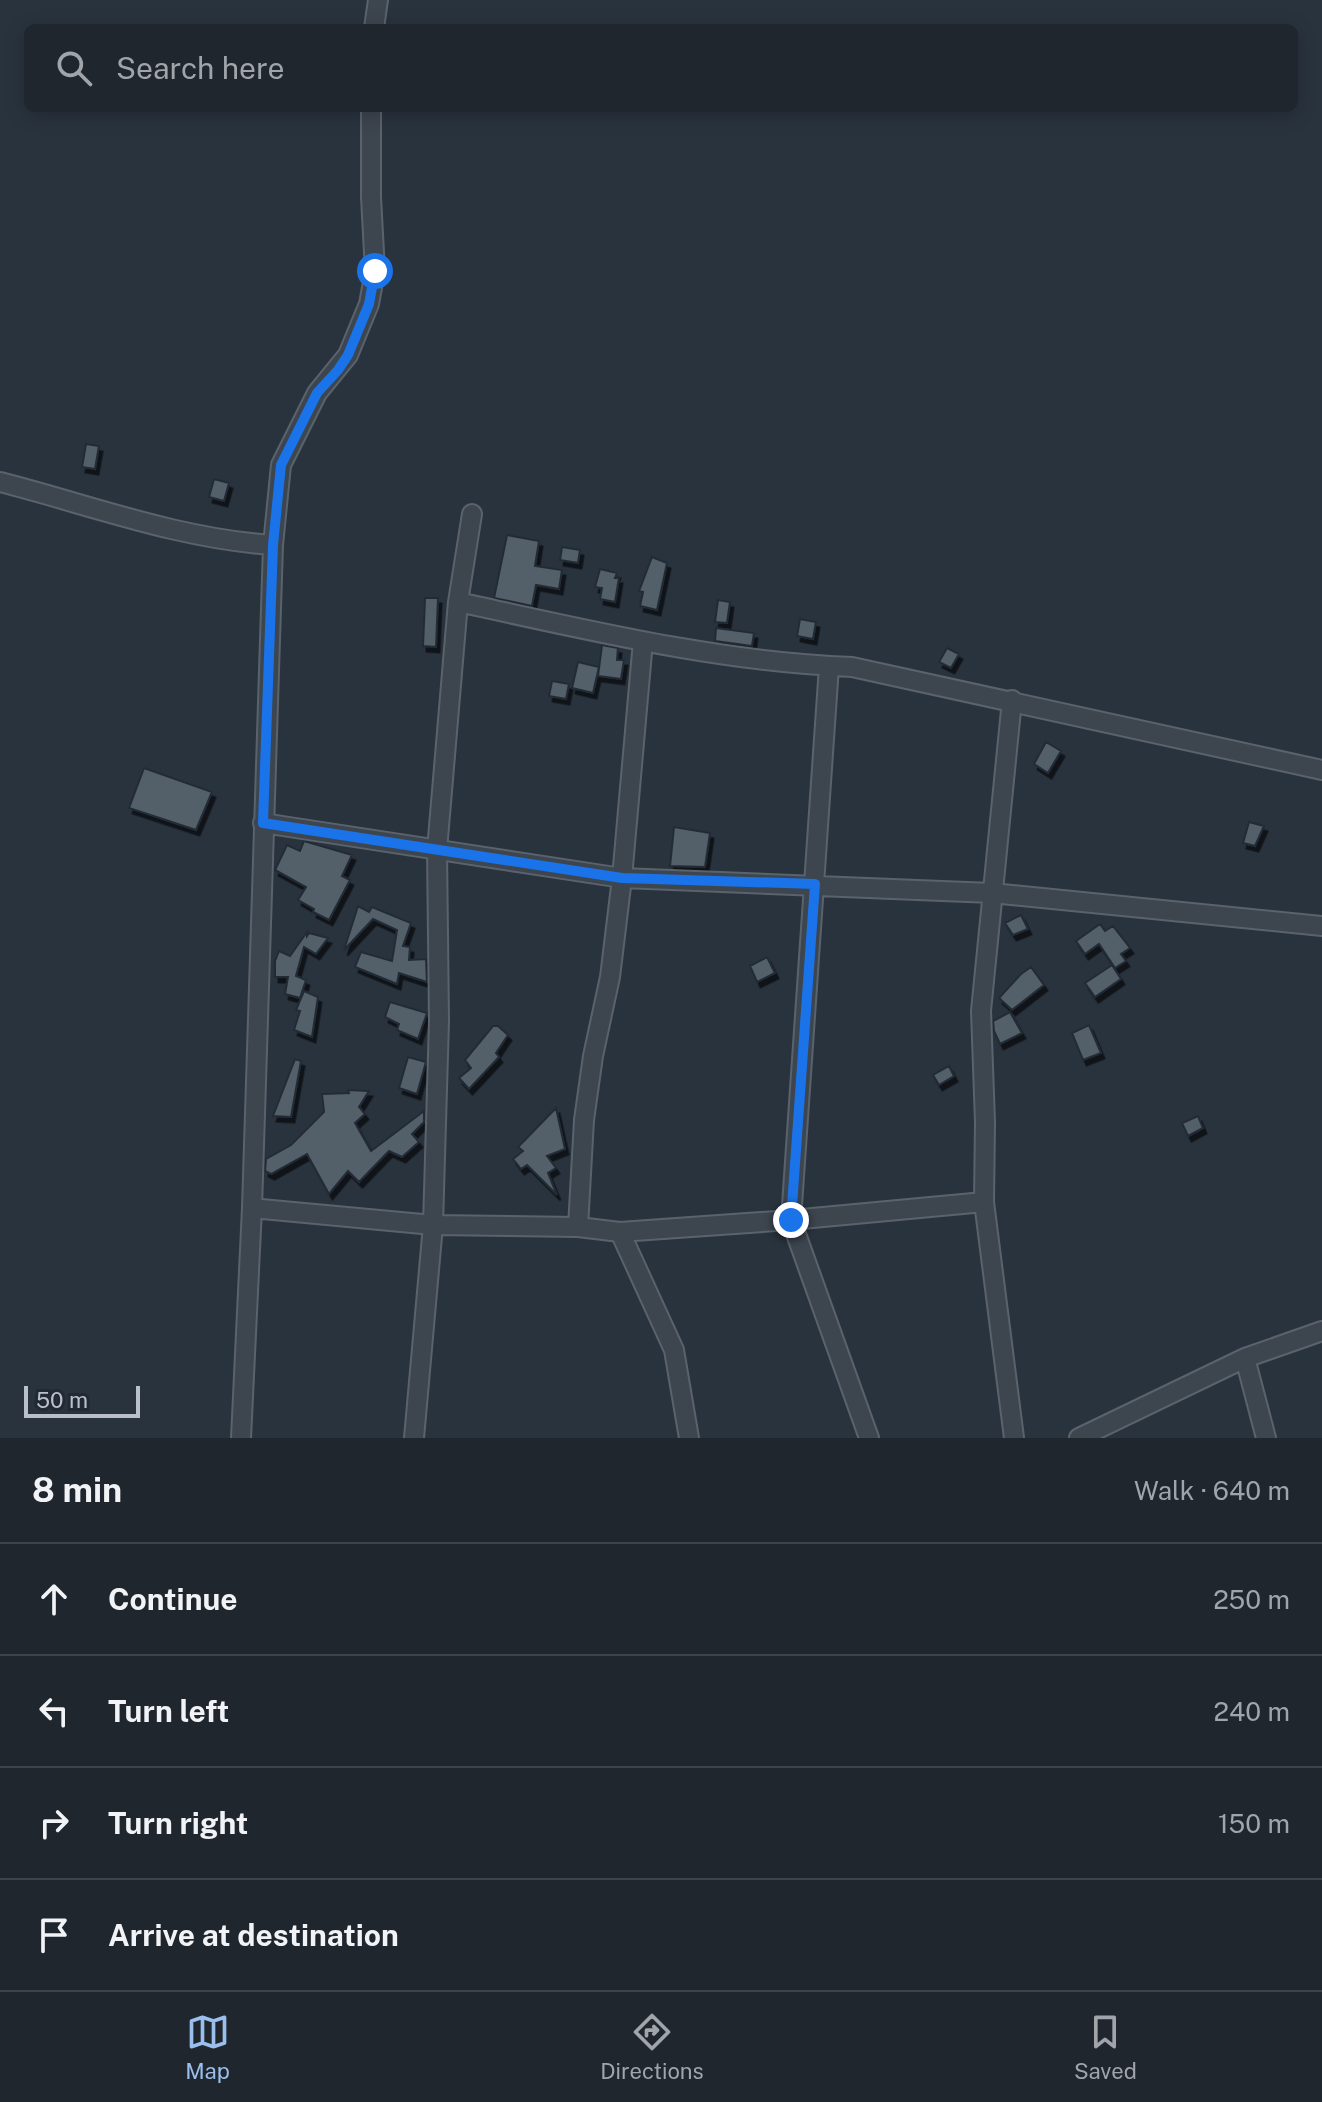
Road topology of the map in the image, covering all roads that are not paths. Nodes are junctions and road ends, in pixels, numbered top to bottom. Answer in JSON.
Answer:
{"nodes":[{"id":1,"x":378,"y":0,"type":"edge"},
{"id":2,"x":375,"y":24,"type":"edge"},
{"id":3,"x":371,"y":112,"type":"edge"},
{"id":4,"x":0,"y":482,"type":"edge"},
{"id":5,"x":472,"y":514,"type":"dead end"},
{"id":6,"x":273,"y":545,"type":"junction"},
{"id":7,"x":458,"y":602,"type":"junction"},
{"id":8,"x":643,"y":641,"type":"junction"},
{"id":9,"x":829,"y":666,"type":"junction"},
{"id":10,"x":1012,"y":700,"type":"junction"},
{"id":11,"x":1322,"y":770,"type":"edge"},
{"id":12,"x":263,"y":823,"type":"junction"},
{"id":13,"x":437,"y":850,"type":"junction"},
{"id":14,"x":622,"y":878,"type":"junction"},
{"id":15,"x":815,"y":884,"type":"junction"},
{"id":16,"x":992,"y":893,"type":"junction"},
{"id":17,"x":1322,"y":926,"type":"edge"},
{"id":18,"x":984,"y":1202,"type":"junction"},
{"id":19,"x":252,"y":1208,"type":"junction"},
{"id":20,"x":791,"y":1220,"type":"junction"},
{"id":21,"x":433,"y":1225,"type":"junction"},
{"id":22,"x":578,"y":1227,"type":"junction"},
{"id":23,"x":620,"y":1232,"type":"junction"},
{"id":24,"x":1322,"y":1331,"type":"edge"},
{"id":25,"x":1245,"y":1358,"type":"junction"},
{"id":26,"x":241,"y":1438,"type":"edge"},
{"id":27,"x":414,"y":1438,"type":"edge"},
{"id":28,"x":689,"y":1438,"type":"edge"},
{"id":29,"x":869,"y":1438,"type":"edge"},
{"id":30,"x":1014,"y":1438,"type":"edge"},
{"id":31,"x":1079,"y":1438,"type":"edge"},
{"id":32,"x":1266,"y":1438,"type":"edge"}],
"edges":[{"from":1,"to":2,"type":"street"},
{"from":3,"to":6,"type":"street"},
{"from":4,"to":6,"type":"street"},
{"from":5,"to":7,"type":"street"},
{"from":6,"to":12,"type":"street"},
{"from":7,"to":8,"type":"street"},
{"from":7,"to":13,"type":"street"},
{"from":8,"to":9,"type":"street"},
{"from":8,"to":14,"type":"street"},
{"from":9,"to":10,"type":"street"},
{"from":9,"to":15,"type":"street"},
{"from":10,"to":11,"type":"street"},
{"from":10,"to":16,"type":"street"},
{"from":12,"to":13,"type":"street"},
{"from":12,"to":19,"type":"street"},
{"from":13,"to":14,"type":"street"},
{"from":13,"to":21,"type":"street"},
{"from":14,"to":15,"type":"street"},
{"from":14,"to":22,"type":"street"},
{"from":15,"to":16,"type":"street"},
{"from":15,"to":20,"type":"street"},
{"from":16,"to":17,"type":"street"},
{"from":16,"to":18,"type":"street"},
{"from":18,"to":20,"type":"street"},
{"from":18,"to":30,"type":"street"},
{"from":19,"to":21,"type":"street"},
{"from":19,"to":26,"type":"street"},
{"from":20,"to":23,"type":"street"},
{"from":20,"to":29,"type":"street"},
{"from":21,"to":22,"type":"street"},
{"from":21,"to":27,"type":"street"},
{"from":22,"to":23,"type":"street"},
{"from":23,"to":28,"type":"street"},
{"from":24,"to":25,"type":"street"},
{"from":25,"to":31,"type":"street"},
{"from":25,"to":32,"type":"street"}]}
